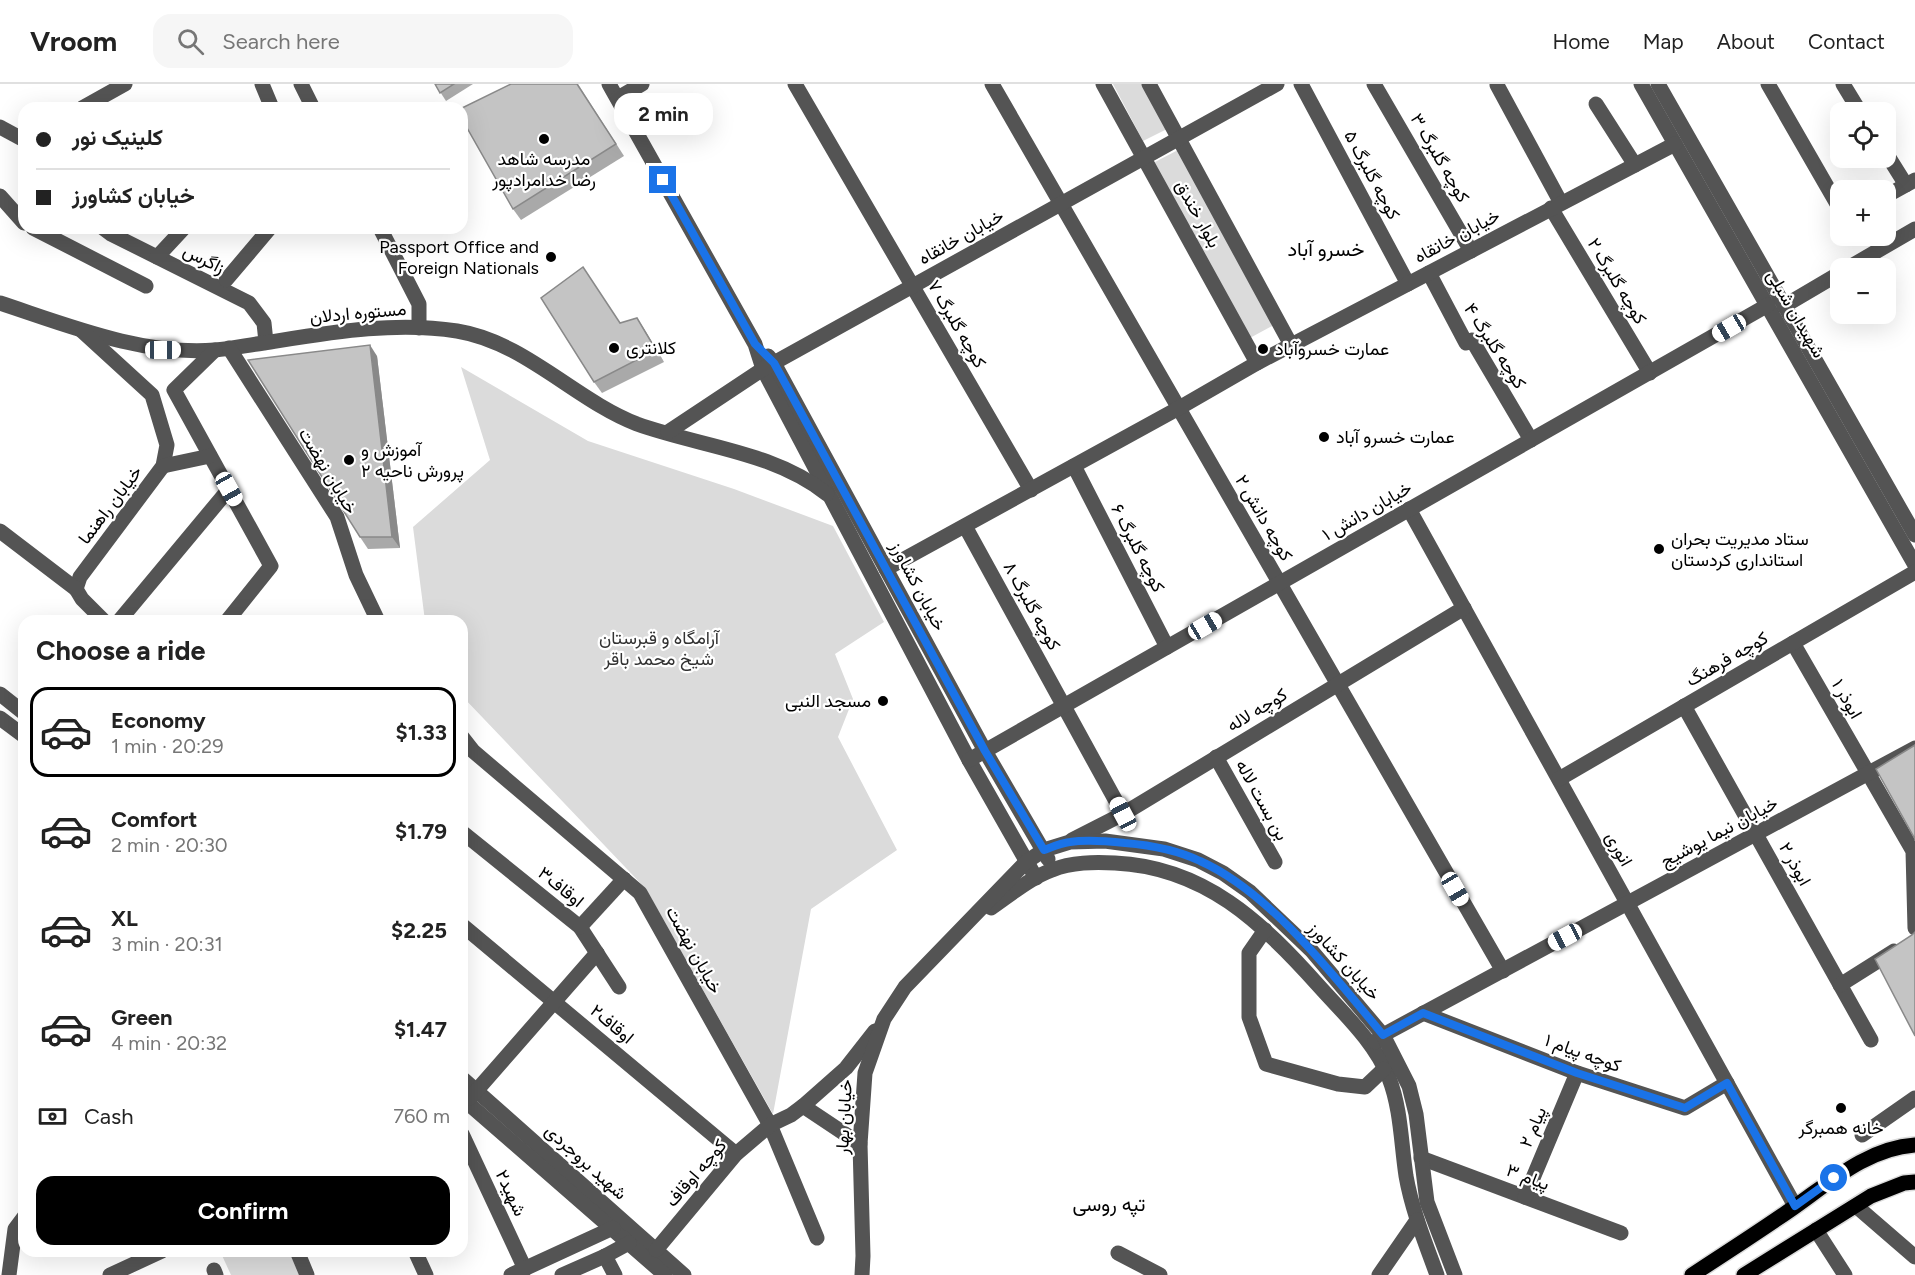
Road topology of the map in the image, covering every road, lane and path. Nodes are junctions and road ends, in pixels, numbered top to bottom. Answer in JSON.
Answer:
{"nodes":[{"id":1,"x":125,"y":84,"type":"edge"},
{"id":2,"x":262,"y":84,"type":"edge"},
{"id":3,"x":602,"y":84,"type":"edge"},
{"id":4,"x":609,"y":84,"type":"edge"},
{"id":5,"x":642,"y":84,"type":"edge"},
{"id":6,"x":795,"y":84,"type":"edge"},
{"id":7,"x":992,"y":84,"type":"edge"},
{"id":8,"x":1103,"y":84,"type":"edge"},
{"id":9,"x":1149,"y":84,"type":"edge"},
{"id":10,"x":1277,"y":84,"type":"edge"},
{"id":11,"x":1301,"y":84,"type":"edge"},
{"id":12,"x":1374,"y":84,"type":"edge"},
{"id":13,"x":1641,"y":84,"type":"edge"},
{"id":14,"x":1658,"y":84,"type":"edge"},
{"id":15,"x":1768,"y":84,"type":"edge"},
{"id":16,"x":1843,"y":84,"type":"edge"},
{"id":17,"x":1497,"y":85,"type":"edge"},
{"id":18,"x":618,"y":98,"type":"junction"},
{"id":19,"x":93,"y":102,"type":"edge"},
{"id":20,"x":270,"y":102,"type":"edge"},
{"id":21,"x":1854,"y":102,"type":"edge"},
{"id":22,"x":1596,"y":104,"type":"dead end"},
{"id":23,"x":0,"y":127,"type":"edge"},
{"id":24,"x":18,"y":137,"type":"edge"},
{"id":25,"x":1178,"y":139,"type":"junction"},
{"id":26,"x":1675,"y":144,"type":"junction"},
{"id":27,"x":1144,"y":158,"type":"junction"},
{"id":28,"x":1635,"y":165,"type":"junction"},
{"id":29,"x":1896,"y":166,"type":"edge"},
{"id":30,"x":1910,"y":183,"type":"edge"},
{"id":31,"x":1896,"y":191,"type":"edge"},
{"id":32,"x":1830,"y":192,"type":"edge"},
{"id":33,"x":0,"y":196,"type":"edge"},
{"id":34,"x":1061,"y":204,"type":"junction"},
{"id":35,"x":1556,"y":206,"type":"junction"},
{"id":36,"x":18,"y":216,"type":"edge"},
{"id":37,"x":1915,"y":229,"type":"edge"},
{"id":38,"x":45,"y":234,"type":"edge"},
{"id":39,"x":111,"y":234,"type":"edge"},
{"id":40,"x":178,"y":234,"type":"edge"},
{"id":41,"x":265,"y":234,"type":"edge"},
{"id":42,"x":383,"y":234,"type":"edge"},
{"id":43,"x":1471,"y":251,"type":"junction"},
{"id":44,"x":157,"y":257,"type":"junction"},
{"id":45,"x":1865,"y":258,"type":"edge"},
{"id":46,"x":1429,"y":273,"type":"junction"},
{"id":47,"x":1830,"y":279,"type":"edge"},
{"id":48,"x":226,"y":280,"type":"dead end"},
{"id":49,"x":1408,"y":284,"type":"junction"},
{"id":50,"x":146,"y":286,"type":"dead end"},
{"id":51,"x":913,"y":286,"type":"junction"},
{"id":52,"x":0,"y":303,"type":"edge"},
{"id":53,"x":1768,"y":305,"type":"junction"},
{"id":54,"x":1784,"y":306,"type":"junction"},
{"id":55,"x":77,"y":327,"type":"junction"},
{"id":56,"x":419,"y":327,"type":"junction"},
{"id":57,"x":266,"y":342,"type":"junction"},
{"id":58,"x":1291,"y":345,"type":"junction"},
{"id":59,"x":222,"y":349,"type":"junction"},
{"id":60,"x":1257,"y":363,"type":"junction"},
{"id":61,"x":766,"y":368,"type":"junction"},
{"id":62,"x":1650,"y":373,"type":"junction"},
{"id":63,"x":1179,"y":408,"type":"junction"},
{"id":64,"x":668,"y":432,"type":"junction"},
{"id":65,"x":1531,"y":440,"type":"junction"},
{"id":66,"x":210,"y":456,"type":"junction"},
{"id":67,"x":163,"y":466,"type":"junction"},
{"id":68,"x":1074,"y":466,"type":"junction"},
{"id":69,"x":809,"y":480,"type":"junction"},
{"id":70,"x":229,"y":489,"type":"junction"},
{"id":71,"x":1031,"y":490,"type":"junction"},
{"id":72,"x":831,"y":498,"type":"junction"},
{"id":73,"x":1409,"y":509,"type":"junction"},
{"id":74,"x":965,"y":526,"type":"junction"},
{"id":75,"x":0,"y":531,"type":"edge"},
{"id":76,"x":1915,"y":535,"type":"edge"},
{"id":77,"x":1915,"y":565,"type":"edge"},
{"id":78,"x":886,"y":569,"type":"junction"},
{"id":79,"x":1915,"y":572,"type":"edge"},
{"id":80,"x":1279,"y":583,"type":"junction"},
{"id":81,"x":76,"y":589,"type":"junction"},
{"id":82,"x":1464,"y":608,"type":"junction"},
{"id":83,"x":98,"y":615,"type":"edge"},
{"id":84,"x":124,"y":615,"type":"edge"},
{"id":85,"x":232,"y":615,"type":"edge"},
{"id":86,"x":375,"y":615,"type":"edge"},
{"id":87,"x":1793,"y":643,"type":"junction"},
{"id":88,"x":1167,"y":647,"type":"junction"},
{"id":89,"x":1337,"y":684,"type":"junction"},
{"id":90,"x":0,"y":694,"type":"edge"},
{"id":91,"x":1064,"y":706,"type":"junction"},
{"id":92,"x":1684,"y":706,"type":"junction"},
{"id":93,"x":18,"y":708,"type":"edge"},
{"id":94,"x":0,"y":718,"type":"edge"},
{"id":95,"x":18,"y":732,"type":"edge"},
{"id":96,"x":1915,"y":748,"type":"edge"},
{"id":97,"x":985,"y":751,"type":"junction"},
{"id":98,"x":1216,"y":757,"type":"junction"},
{"id":99,"x":468,"y":758,"type":"edge"},
{"id":100,"x":969,"y":760,"type":"junction"},
{"id":101,"x":1867,"y":774,"type":"junction"},
{"id":102,"x":1559,"y":779,"type":"junction"},
{"id":103,"x":1123,"y":814,"type":"junction"},
{"id":104,"x":1756,"y":834,"type":"junction"},
{"id":105,"x":468,"y":837,"type":"edge"},
{"id":106,"x":1070,"y":842,"type":"junction"},
{"id":107,"x":1044,"y":850,"type":"junction"},
{"id":108,"x":1026,"y":862,"type":"junction"},
{"id":109,"x":1275,"y":862,"type":"dead end"},
{"id":110,"x":1053,"y":869,"type":"junction"},
{"id":111,"x":1036,"y":878,"type":"junction"},
{"id":112,"x":624,"y":879,"type":"junction"},
{"id":113,"x":1627,"y":903,"type":"junction"},
{"id":114,"x":968,"y":924,"type":"junction"},
{"id":115,"x":580,"y":927,"type":"junction"},
{"id":116,"x":1915,"y":928,"type":"edge"},
{"id":117,"x":468,"y":930,"type":"edge"},
{"id":118,"x":1265,"y":930,"type":"junction"},
{"id":119,"x":1915,"y":938,"type":"edge"},
{"id":120,"x":597,"y":953,"type":"junction"},
{"id":121,"x":1503,"y":971,"type":"junction"},
{"id":122,"x":1840,"y":984,"type":"junction"},
{"id":123,"x":619,"y":987,"type":"dead end"},
{"id":124,"x":555,"y":1001,"type":"junction"},
{"id":125,"x":1423,"y":1013,"type":"junction"},
{"id":126,"x":884,"y":1019,"type":"junction"},
{"id":127,"x":1383,"y":1035,"type":"junction"},
{"id":128,"x":1871,"y":1040,"type":"dead end"},
{"id":129,"x":1371,"y":1046,"type":"junction"},
{"id":130,"x":1384,"y":1069,"type":"junction"},
{"id":131,"x":1577,"y":1073,"type":"junction"},
{"id":132,"x":1727,"y":1083,"type":"junction"},
{"id":133,"x":468,"y":1098,"type":"edge"},
{"id":134,"x":1915,"y":1098,"type":"edge"},
{"id":135,"x":468,"y":1100,"type":"edge"},
{"id":136,"x":468,"y":1100,"type":"edge"},
{"id":137,"x":803,"y":1106,"type":"junction"},
{"id":138,"x":770,"y":1125,"type":"junction"},
{"id":139,"x":1862,"y":1135,"type":"dead end"},
{"id":140,"x":860,"y":1144,"type":"junction"},
{"id":141,"x":1915,"y":1145,"type":"edge"},
{"id":142,"x":468,"y":1149,"type":"edge"},
{"id":143,"x":736,"y":1154,"type":"junction"},
{"id":144,"x":1421,"y":1158,"type":"junction"},
{"id":145,"x":1915,"y":1182,"type":"edge"},
{"id":146,"x":1526,"y":1197,"type":"junction"},
{"id":147,"x":1795,"y":1206,"type":"junction"},
{"id":148,"x":1856,"y":1206,"type":"junction"},
{"id":149,"x":1417,"y":1220,"type":"junction"},
{"id":150,"x":18,"y":1225,"type":"edge"},
{"id":151,"x":613,"y":1228,"type":"junction"},
{"id":152,"x":1816,"y":1230,"type":"junction"},
{"id":153,"x":1621,"y":1233,"type":"dead end"},
{"id":154,"x":817,"y":1238,"type":"dead end"},
{"id":155,"x":629,"y":1243,"type":"junction"},
{"id":156,"x":656,"y":1250,"type":"junction"},
{"id":157,"x":1118,"y":1253,"type":"dead end"},
{"id":158,"x":605,"y":1256,"type":"junction"},
{"id":159,"x":149,"y":1257,"type":"edge"},
{"id":160,"x":300,"y":1257,"type":"edge"},
{"id":161,"x":418,"y":1257,"type":"edge"},
{"id":162,"x":1915,"y":1257,"type":"edge"},
{"id":163,"x":518,"y":1272,"type":"edge"},
{"id":164,"x":9,"y":1275,"type":"edge"},
{"id":165,"x":110,"y":1275,"type":"edge"},
{"id":166,"x":307,"y":1275,"type":"edge"},
{"id":167,"x":426,"y":1275,"type":"edge"},
{"id":168,"x":562,"y":1275,"type":"edge"},
{"id":169,"x":615,"y":1275,"type":"edge"},
{"id":170,"x":665,"y":1275,"type":"edge"},
{"id":171,"x":684,"y":1275,"type":"edge"},
{"id":172,"x":862,"y":1275,"type":"edge"},
{"id":173,"x":1160,"y":1275,"type":"edge"},
{"id":174,"x":1379,"y":1275,"type":"edge"},
{"id":175,"x":1437,"y":1275,"type":"edge"},
{"id":176,"x":1455,"y":1275,"type":"edge"},
{"id":177,"x":1692,"y":1275,"type":"edge"},
{"id":178,"x":1744,"y":1275,"type":"edge"},
{"id":179,"x":1845,"y":1275,"type":"edge"}],
"edges":[{"from":1,"to":19,"type":"street"},
{"from":2,"to":20,"type":"street"},
{"from":3,"to":61,"type":"street"},
{"from":4,"to":18,"type":"street","name":"خیابان کشاورز"},
{"from":5,"to":18,"type":"street"},
{"from":6,"to":51,"type":"street","name":"کوچه گلبرگ ۷"},
{"from":7,"to":34,"type":"street","name":"کوچه دانش ۲"},
{"from":8,"to":27,"type":"street","name":"بلوار خندق"},
{"from":9,"to":25,"type":"street","name":"بلوار خندق"},
{"from":10,"to":25,"type":"street","name":"خیابان خانقاه"},
{"from":11,"to":49,"type":"street","name":"کوچه گلبرگ ۵"},
{"from":12,"to":43,"type":"street","name":"کوچه گلبرگ ۳"},
{"from":13,"to":26,"type":"street","name":"شهیدان شبلی"},
{"from":14,"to":54,"type":"street","name":"شهیدان شبلی"},
{"from":15,"to":32,"type":"street"},
{"from":16,"to":21,"type":"street"},
{"from":17,"to":35,"type":"street","name":"کوچه گلبرگ ۲"},
{"from":18,"to":61,"type":"street","name":"خیابان کشاورز"},
{"from":22,"to":28,"type":"street"},
{"from":23,"to":24,"type":"street"},
{"from":25,"to":27,"type":"street","name":"خیابان خانقاه"},
{"from":25,"to":58,"type":"street","name":"بلوار خندق"},
{"from":26,"to":28,"type":"street","name":"خیابان خانقاه"},
{"from":26,"to":53,"type":"street","name":"شهیدان شبلی"},
{"from":27,"to":34,"type":"street","name":"خیابان خانقاه"},
{"from":27,"to":60,"type":"street","name":"بلوار خندق"},
{"from":28,"to":35,"type":"street","name":"خیابان خانقاه"},
{"from":29,"to":30,"type":"street"},
{"from":30,"to":31,"type":"street"},
{"from":33,"to":36,"type":"street"},
{"from":34,"to":51,"type":"street","name":"خیابان خانقاه"},
{"from":34,"to":63,"type":"street","name":"کوچه دانش ۲"},
{"from":35,"to":43,"type":"street","name":"خیابان خانقاه"},
{"from":35,"to":62,"type":"street","name":"کوچه گلبرگ ۲"},
{"from":37,"to":45,"type":"street"},
{"from":38,"to":50,"type":"street"},
{"from":39,"to":44,"type":"street","name":"زاگرس"},
{"from":40,"to":44,"type":"street"},
{"from":41,"to":48,"type":"street"},
{"from":42,"to":56,"type":"street"},
{"from":43,"to":46,"type":"street","name":"خیابان خانقاه"},
{"from":44,"to":57,"type":"street","name":"زاگرس"},
{"from":46,"to":49,"type":"street","name":"خیابان خانقاه"},
{"from":46,"to":65,"type":"street","name":"کوچه گلبرگ ۴"},
{"from":47,"to":54,"type":"street"},
{"from":49,"to":58,"type":"street","name":"خیابان خانقاه"},
{"from":51,"to":61,"type":"street","name":"خیابان خانقاه"},
{"from":51,"to":71,"type":"street","name":"کوچه گلبرگ ۷"},
{"from":52,"to":55,"type":"street","name":"مستوره اردلان"},
{"from":53,"to":62,"type":"street","name":"خیابان دانش ۱"},
{"from":53,"to":77,"type":"street","name":"شهیدان شبلی"},
{"from":54,"to":76,"type":"street","name":"شهیدان شبلی"},
{"from":55,"to":59,"type":"street","name":"مستوره اردلان"},
{"from":55,"to":67,"type":"street","name":"خیابان راهنما"},
{"from":56,"to":57,"type":"street","name":"مستوره اردلان"},
{"from":56,"to":64,"type":"street","name":"مستوره اردلان"},
{"from":57,"to":59,"type":"street","name":"مستوره اردلان"},
{"from":58,"to":60,"type":"street","name":"خیابان خانقاه"},
{"from":59,"to":66,"type":"street"},
{"from":59,"to":86,"type":"street","name":"خیابان نهضت"},
{"from":60,"to":63,"type":"street","name":"خیابان خانقاه"},
{"from":61,"to":64,"type":"street","name":"خیابان خانقاه"},
{"from":61,"to":69,"type":"street"},
{"from":61,"to":72,"type":"street","name":"خیابان کشاورز"},
{"from":61,"to":78,"type":"street","name":"خیابان کشاورز"},
{"from":62,"to":65,"type":"street","name":"خیابان دانش ۱"},
{"from":63,"to":68,"type":"street","name":"خیابان خانقاه"},
{"from":63,"to":80,"type":"street","name":"کوچه دانش ۲"},
{"from":64,"to":69,"type":"street","name":"مستوره اردلان"},
{"from":65,"to":73,"type":"street","name":"خیابان دانش ۱"},
{"from":66,"to":67,"type":"street"},
{"from":66,"to":70,"type":"street"},
{"from":67,"to":81,"type":"street","name":"خیابان راهنما"},
{"from":68,"to":71,"type":"street","name":"خیابان خانقاه"},
{"from":68,"to":88,"type":"street","name":"کوچه گلبرگ ۶"},
{"from":69,"to":72,"type":"street","name":"مستوره اردلان"},
{"from":70,"to":84,"type":"street"},
{"from":70,"to":85,"type":"street"},
{"from":71,"to":74,"type":"street","name":"خیابان خانقاه"},
{"from":72,"to":100,"type":"street","name":"خیابان کشاورز"},
{"from":73,"to":80,"type":"street","name":"خیابان دانش ۱"},
{"from":73,"to":82,"type":"street","name":"انوری"},
{"from":74,"to":78,"type":"street","name":"خیابان خانقاه"},
{"from":74,"to":91,"type":"street","name":"کوچه گلبرگ ۸"},
{"from":75,"to":81,"type":"street"},
{"from":78,"to":97,"type":"street","name":"خیابان کشاورز"},
{"from":79,"to":87,"type":"street","name":"کوچه فرهنگ"},
{"from":80,"to":88,"type":"street","name":"خیابان دانش ۱"},
{"from":80,"to":89,"type":"street","name":"کوچه دانش ۲"},
{"from":81,"to":83,"type":"street"},
{"from":82,"to":89,"type":"street","name":"کوچه لاله"},
{"from":82,"to":102,"type":"street","name":"انوری"},
{"from":87,"to":92,"type":"street","name":"کوچه فرهنگ"},
{"from":87,"to":101,"type":"street","name":"ابوذر ۱"},
{"from":88,"to":91,"type":"street","name":"خیابان دانش ۱"},
{"from":89,"to":98,"type":"street","name":"کوچه لاله"},
{"from":89,"to":121,"type":"street","name":"کوچه دانش ۲"},
{"from":90,"to":93,"type":"street"},
{"from":91,"to":97,"type":"street","name":"خیابان دانش ۱"},
{"from":91,"to":103,"type":"street","name":"کوچه گلبرگ ۸"},
{"from":92,"to":102,"type":"street","name":"کوچه فرهنگ"},
{"from":92,"to":104,"type":"street","name":"ابوذر ۲"},
{"from":94,"to":95,"type":"street"},
{"from":96,"to":101,"type":"street","name":"خیابان نیما یوشیج"},
{"from":97,"to":100,"type":"street","name":"خیابان دانش ۱"},
{"from":97,"to":107,"type":"street","name":"خیابان کشاورز"},
{"from":98,"to":103,"type":"street","name":"کوچه لاله"},
{"from":98,"to":109,"type":"street","name":"بن بست لاله"},
{"from":99,"to":112,"type":"street","name":"خیابان نهضت"},
{"from":100,"to":108,"type":"street","name":"خیابان کشاورز"},
{"from":101,"to":104,"type":"street","name":"خیابان نیما یوشیج"},
{"from":101,"to":116,"type":"street","name":"ابوذر ۱"},
{"from":102,"to":113,"type":"street","name":"انوری"},
{"from":103,"to":106,"type":"street","name":"کوچه لاله"},
{"from":104,"to":113,"type":"street","name":"خیابان نیما یوشیج"},
{"from":104,"to":122,"type":"street","name":"ابوذر ۲"},
{"from":105,"to":115,"type":"street","name":"اوقاف۳"},
{"from":106,"to":107,"type":"street","name":"خیابان کشاورز"},
{"from":106,"to":127,"type":"street","name":"خیابان کشاورز"},
{"from":107,"to":108,"type":"street","name":"خیابان کشاورز"},
{"from":107,"to":110,"type":"street","name":"خیابان کشاورز"},
{"from":108,"to":111,"type":"street","name":"خیابان کشاورز"},
{"from":108,"to":114,"type":"street","name":"خیابان بهار"},
{"from":110,"to":111,"type":"street","name":"خیابان کشاورز"},
{"from":110,"to":118,"type":"street","name":"خیابان کشاورز"},
{"from":111,"to":114,"type":"street","name":"خیابان بهار"},
{"from":112,"to":115,"type":"street"},
{"from":112,"to":138,"type":"street","name":"خیابان نهضت"},
{"from":113,"to":121,"type":"street","name":"خیابان نیما یوشیج"},
{"from":113,"to":132,"type":"street","name":"انوری"},
{"from":114,"to":126,"type":"street","name":"خیابان بهار"},
{"from":115,"to":120,"type":"street","name":"اوقاف۳"},
{"from":117,"to":124,"type":"street","name":"اوقاف۲"},
{"from":118,"to":129,"type":"street","name":"خیابان کشاورز"},
{"from":118,"to":130,"type":"street"},
{"from":119,"to":122,"type":"street"},
{"from":120,"to":123,"type":"street","name":"اوقاف۳"},
{"from":120,"to":124,"type":"street"},
{"from":121,"to":125,"type":"street","name":"خیابان نیما یوشیج"},
{"from":122,"to":128,"type":"street","name":"ابوذر ۲"},
{"from":124,"to":133,"type":"street"},
{"from":124,"to":143,"type":"street","name":"اوقاف۲"},
{"from":125,"to":127,"type":"street","name":"خیابان نیما یوشیج"},
{"from":125,"to":131,"type":"street","name":"کوچه پیام ۱"},
{"from":126,"to":137,"type":"street","name":"کوچه اوقاف"},
{"from":126,"to":140,"type":"street","name":"خیابان بهار"},
{"from":127,"to":129,"type":"street","name":"خیابان نیما یوشیج"},
{"from":127,"to":144,"type":"street","name":"خیابان کشاورز"},
{"from":129,"to":130,"type":"street","name":"خیابان کشاورز"},
{"from":130,"to":149,"type":"street","name":"خیابان کشاورز"},
{"from":131,"to":132,"type":"street","name":"کوچه پیام ۱"},
{"from":131,"to":146,"type":"street","name":"پیام ۲"},
{"from":132,"to":147,"type":"street","name":"انوری"},
{"from":134,"to":139,"type":"street"},
{"from":135,"to":151,"type":"street","name":"شهید بروجردی"},
{"from":136,"to":156,"type":"street","name":"شهید بروجردی"},
{"from":137,"to":138,"type":"street","name":"کوچه اوقاف"},
{"from":137,"to":140,"type":"street"},
{"from":138,"to":143,"type":"street","name":"کوچه اوقاف"},
{"from":138,"to":154,"type":"street","name":"خیابان نهضت"},
{"from":140,"to":172,"type":"street","name":"خیابان بهار"},
{"from":141,"to":147,"type":"main road"},
{"from":142,"to":163,"type":"street","name":"شهید۲"},
{"from":143,"to":156,"type":"street","name":"کوچه اوقاف"},
{"from":144,"to":146,"type":"street","name":"پیام ۳"},
{"from":144,"to":176,"type":"street","name":"خیابان کشاورز"},
{"from":145,"to":148,"type":"main road"},
{"from":146,"to":153,"type":"street","name":"پیام ۳"},
{"from":147,"to":177,"type":"main road"},
{"from":148,"to":152,"type":"main road"},
{"from":148,"to":162,"type":"street"},
{"from":149,"to":174,"type":"street"},
{"from":149,"to":175,"type":"street","name":"خیابان کشاورز"},
{"from":150,"to":164,"type":"street"},
{"from":151,"to":155,"type":"street","name":"شهید بروجردی"},
{"from":151,"to":163,"type":"street"},
{"from":152,"to":178,"type":"main road"},
{"from":152,"to":179,"type":"street"},
{"from":155,"to":158,"type":"street"},
{"from":155,"to":170,"type":"street","name":"شهید بروجردی"},
{"from":156,"to":171,"type":"street","name":"شهید بروجردی"},
{"from":157,"to":173,"type":"street"},
{"from":158,"to":168,"type":"street"},
{"from":158,"to":169,"type":"street"},
{"from":159,"to":165,"type":"street"},
{"from":160,"to":166,"type":"street"},
{"from":161,"to":167,"type":"street"}]}
